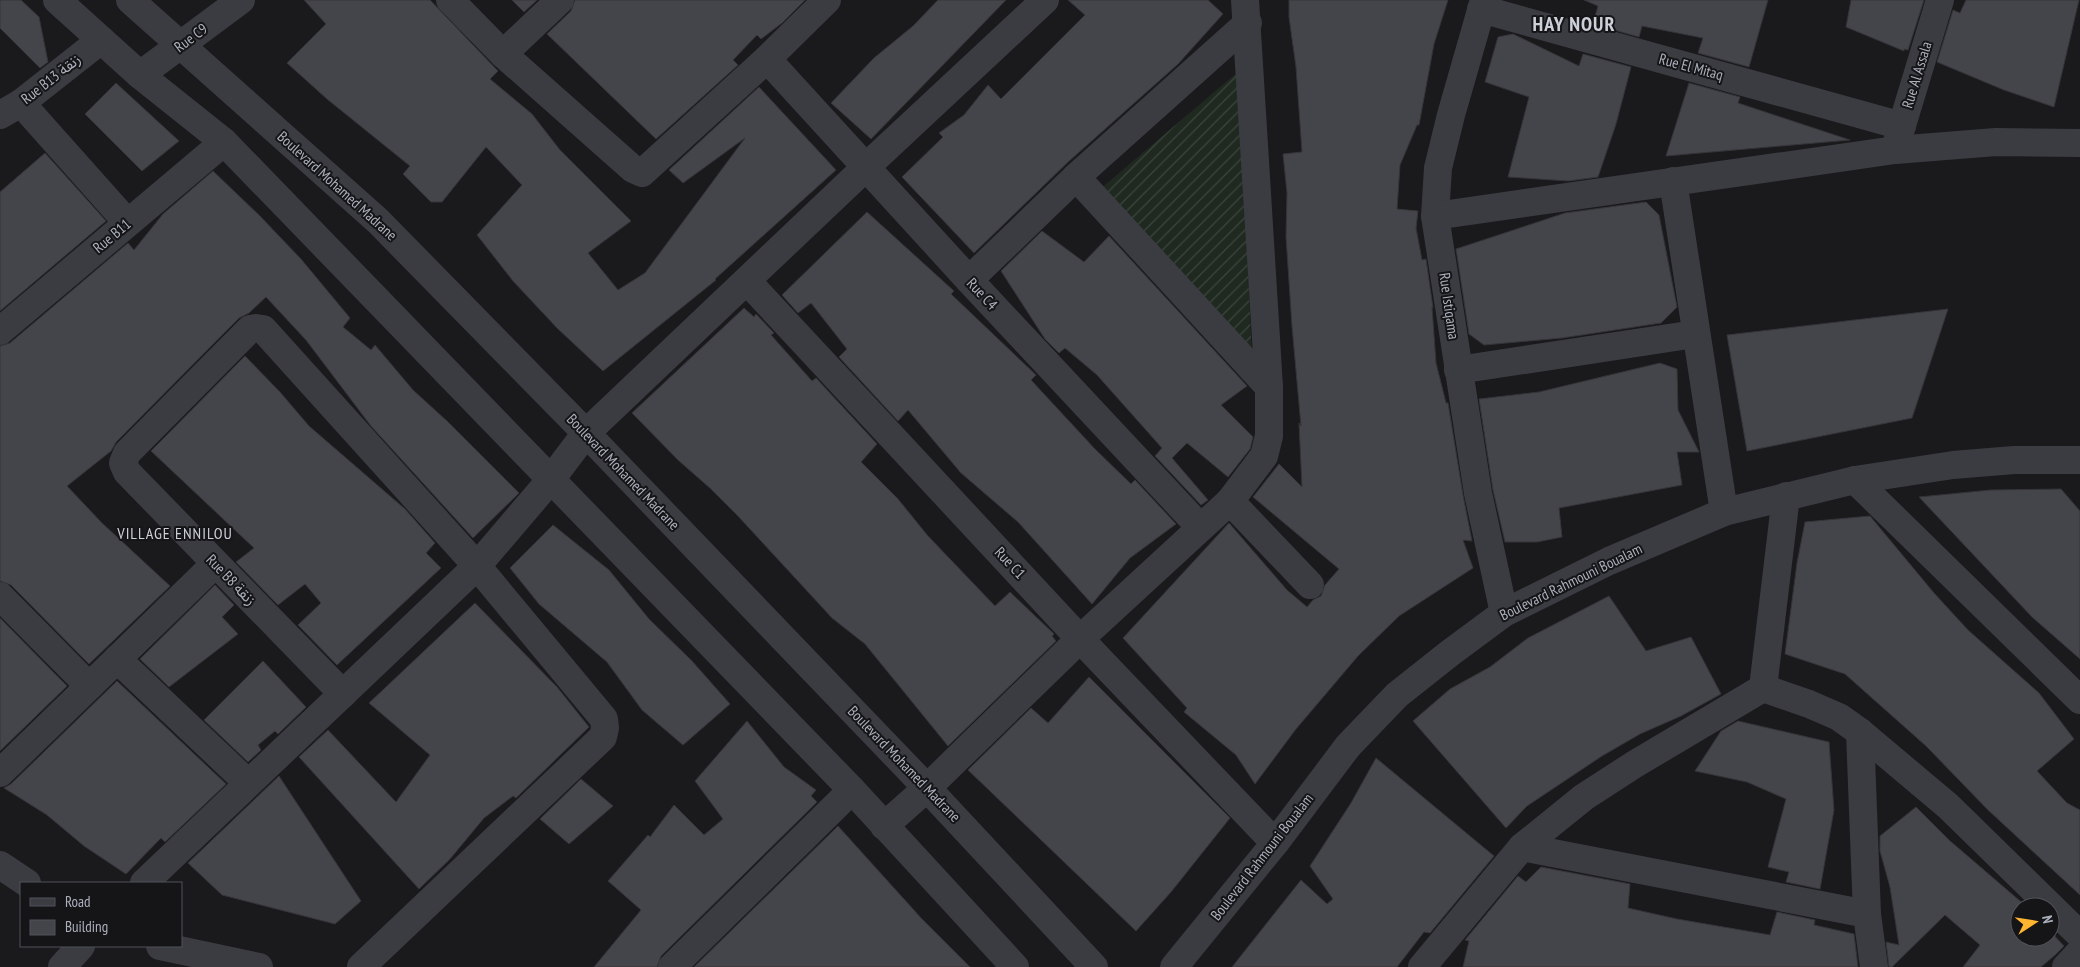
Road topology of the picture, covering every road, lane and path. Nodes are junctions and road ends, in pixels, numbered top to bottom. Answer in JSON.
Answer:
{"nodes":[{"id":1,"x":57,"y":0,"type":"edge"},
{"id":2,"x":130,"y":0,"type":"edge"},
{"id":3,"x":241,"y":0,"type":"edge"},
{"id":4,"x":450,"y":0,"type":"edge"},
{"id":5,"x":560,"y":0,"type":"edge"},
{"id":6,"x":827,"y":0,"type":"edge"},
{"id":7,"x":1045,"y":0,"type":"edge"},
{"id":8,"x":1940,"y":0,"type":"edge"},
{"id":9,"x":1483,"y":5,"type":"edge"},
{"id":10,"x":1246,"y":12,"type":"edge"},
{"id":11,"x":101,"y":40,"type":"junction"},
{"id":12,"x":181,"y":45,"type":"junction"},
{"id":13,"x":503,"y":54,"type":"junction"},
{"id":14,"x":767,"y":59,"type":"junction"},
{"id":15,"x":140,"y":75,"type":"junction"},
{"id":16,"x":10,"y":109,"type":"edge"},
{"id":17,"x":2078,"y":135,"type":"edge"},
{"id":18,"x":1898,"y":138,"type":"junction"},
{"id":19,"x":224,"y":142,"type":"junction"},
{"id":20,"x":866,"y":167,"type":"junction"},
{"id":21,"x":1076,"y":177,"type":"junction"},
{"id":22,"x":1673,"y":181,"type":"junction"},
{"id":23,"x":1435,"y":216,"type":"junction"},
{"id":24,"x":127,"y":222,"type":"junction"},
{"id":25,"x":969,"y":280,"type":"junction"},
{"id":26,"x":747,"y":281,"type":"junction"},
{"id":27,"x":0,"y":331,"type":"edge"},
{"id":28,"x":1696,"y":334,"type":"junction"},
{"id":29,"x":1458,"y":370,"type":"junction"},
{"id":30,"x":1269,"y":387,"type":"junction"},
{"id":31,"x":586,"y":433,"type":"junction"},
{"id":32,"x":2070,"y":459,"type":"edge"},
{"id":33,"x":2080,"y":477,"type":"edge"},
{"id":34,"x":552,"y":478,"type":"junction"},
{"id":35,"x":1855,"y":480,"type":"junction"},
{"id":36,"x":1786,"y":496,"type":"junction"},
{"id":37,"x":1230,"y":501,"type":"junction"},
{"id":38,"x":1724,"y":512,"type":"junction"},
{"id":39,"x":1200,"y":527,"type":"junction"},
{"id":40,"x":215,"y":564,"type":"junction"},
{"id":41,"x":477,"y":566,"type":"junction"},
{"id":42,"x":1310,"y":585,"type":"dead end"},
{"id":43,"x":0,"y":596,"type":"edge"},
{"id":44,"x":1504,"y":613,"type":"junction"},
{"id":45,"x":1080,"y":639,"type":"junction"},
{"id":46,"x":117,"y":659,"type":"junction"},
{"id":47,"x":89,"y":686,"type":"junction"},
{"id":48,"x":1762,"y":688,"type":"junction"},
{"id":49,"x":343,"y":694,"type":"junction"},
{"id":50,"x":2080,"y":700,"type":"edge"},
{"id":51,"x":1860,"y":732,"type":"junction"},
{"id":52,"x":0,"y":773,"type":"edge"},
{"id":53,"x":248,"y":784,"type":"junction"},
{"id":54,"x":927,"y":788,"type":"junction"},
{"id":55,"x":852,"y":790,"type":"junction"},
{"id":56,"x":884,"y":826,"type":"junction"},
{"id":57,"x":1275,"y":843,"type":"junction"},
{"id":58,"x":1522,"y":847,"type":"junction"},
{"id":59,"x":0,"y":865,"type":"edge"},
{"id":60,"x":26,"y":882,"type":"edge"},
{"id":61,"x":145,"y":882,"type":"edge"},
{"id":62,"x":1867,"y":914,"type":"junction"},
{"id":63,"x":2080,"y":935,"type":"edge"},
{"id":64,"x":80,"y":947,"type":"edge"},
{"id":65,"x":165,"y":947,"type":"edge"},
{"id":66,"x":2080,"y":952,"type":"edge"},
{"id":67,"x":1007,"y":964,"type":"edge"},
{"id":68,"x":62,"y":967,"type":"edge"},
{"id":69,"x":258,"y":967,"type":"edge"},
{"id":70,"x":360,"y":967,"type":"edge"},
{"id":71,"x":672,"y":967,"type":"edge"},
{"id":72,"x":1094,"y":967,"type":"edge"},
{"id":73,"x":1174,"y":967,"type":"edge"},
{"id":74,"x":1422,"y":967,"type":"edge"},
{"id":75,"x":1874,"y":967,"type":"edge"},
{"id":76,"x":2066,"y":967,"type":"edge"}],
"edges":[{"from":1,"to":11,"type":"street"},
{"from":2,"to":12,"type":"street","name":"Boulevard Mohamed Madrane"},
{"from":3,"to":12,"type":"street","name":"Rue C9"},
{"from":4,"to":13,"type":"street"},
{"from":5,"to":13,"type":"street"},
{"from":6,"to":14,"type":"street"},
{"from":7,"to":20,"type":"street"},
{"from":8,"to":18,"type":"street","name":"Rue Al Assala"},
{"from":9,"to":18,"type":"street","name":"Rue El Mitaq"},
{"from":9,"to":23,"type":"street","name":"Rue Istiqama"},
{"from":10,"to":21,"type":"street"},
{"from":10,"to":30,"type":"street"},
{"from":11,"to":15,"type":"street"},
{"from":11,"to":16,"type":"street","name":"Rue B13 زنقة"},
{"from":12,"to":15,"type":"street","name":"Rue C9"},
{"from":12,"to":31,"type":"street","name":"Boulevard Mohamed Madrane"},
{"from":13,"to":14,"type":"street"},
{"from":14,"to":20,"type":"street","name":"Rue C4"},
{"from":15,"to":19,"type":"street"},
{"from":16,"to":24,"type":"street"},
{"from":17,"to":18,"type":"street"},
{"from":18,"to":22,"type":"street"},
{"from":19,"to":24,"type":"street","name":"Rue B11"},
{"from":19,"to":34,"type":"street"},
{"from":20,"to":25,"type":"street","name":"Rue C4"},
{"from":20,"to":26,"type":"street"},
{"from":21,"to":25,"type":"street"},
{"from":21,"to":30,"type":"street"},
{"from":22,"to":23,"type":"street"},
{"from":22,"to":28,"type":"street"},
{"from":23,"to":29,"type":"street","name":"Rue Istiqama"},
{"from":24,"to":27,"type":"street","name":"Rue B11"},
{"from":25,"to":39,"type":"street","name":"Rue C4"},
{"from":26,"to":31,"type":"street"},
{"from":26,"to":45,"type":"street","name":"Rue C1"},
{"from":28,"to":29,"type":"street"},
{"from":28,"to":38,"type":"street"},
{"from":29,"to":44,"type":"street","name":"Rue Istiqama"},
{"from":30,"to":37,"type":"street"},
{"from":31,"to":34,"type":"street"},
{"from":31,"to":54,"type":"street","name":"Boulevard Mohamed Madrane"},
{"from":32,"to":33,"type":"street"},
{"from":32,"to":35,"type":"street","name":"Boulevard Rahmouni Boualam"},
{"from":34,"to":41,"type":"street"},
{"from":34,"to":55,"type":"street"},
{"from":35,"to":36,"type":"street","name":"Boulevard Rahmouni Boualam"},
{"from":35,"to":50,"type":"street"},
{"from":36,"to":38,"type":"street","name":"Boulevard Rahmouni Boualam"},
{"from":36,"to":48,"type":"street"},
{"from":37,"to":39,"type":"street"},
{"from":37,"to":42,"type":"street"},
{"from":38,"to":44,"type":"street","name":"Boulevard Rahmouni Boualam"},
{"from":39,"to":45,"type":"street"},
{"from":40,"to":41,"type":"street","name":"Rue B8 زنقة"},
{"from":40,"to":46,"type":"street"},
{"from":40,"to":49,"type":"street","name":"Rue B8 زنقة"},
{"from":41,"to":49,"type":"street"},
{"from":41,"to":70,"type":"street"},
{"from":43,"to":47,"type":"street"},
{"from":44,"to":57,"type":"street","name":"Boulevard Rahmouni Boualam"},
{"from":45,"to":54,"type":"street"},
{"from":45,"to":57,"type":"street","name":"Rue C1"},
{"from":46,"to":47,"type":"street"},
{"from":46,"to":53,"type":"street"},
{"from":47,"to":52,"type":"street"},
{"from":48,"to":51,"type":"street"},
{"from":48,"to":58,"type":"street"},
{"from":49,"to":53,"type":"street"},
{"from":51,"to":62,"type":"street"},
{"from":51,"to":63,"type":"street"},
{"from":53,"to":61,"type":"street"},
{"from":54,"to":56,"type":"street"},
{"from":54,"to":72,"type":"street","name":"Boulevard Mohamed Madrane"},
{"from":55,"to":56,"type":"street"},
{"from":55,"to":71,"type":"street"},
{"from":56,"to":67,"type":"street"},
{"from":57,"to":73,"type":"street","name":"Boulevard Rahmouni Boualam"},
{"from":58,"to":62,"type":"street"},
{"from":58,"to":74,"type":"street"},
{"from":59,"to":60,"type":"street"},
{"from":62,"to":75,"type":"street"},
{"from":64,"to":68,"type":"street"},
{"from":65,"to":69,"type":"street"},
{"from":66,"to":76,"type":"street"}]}
